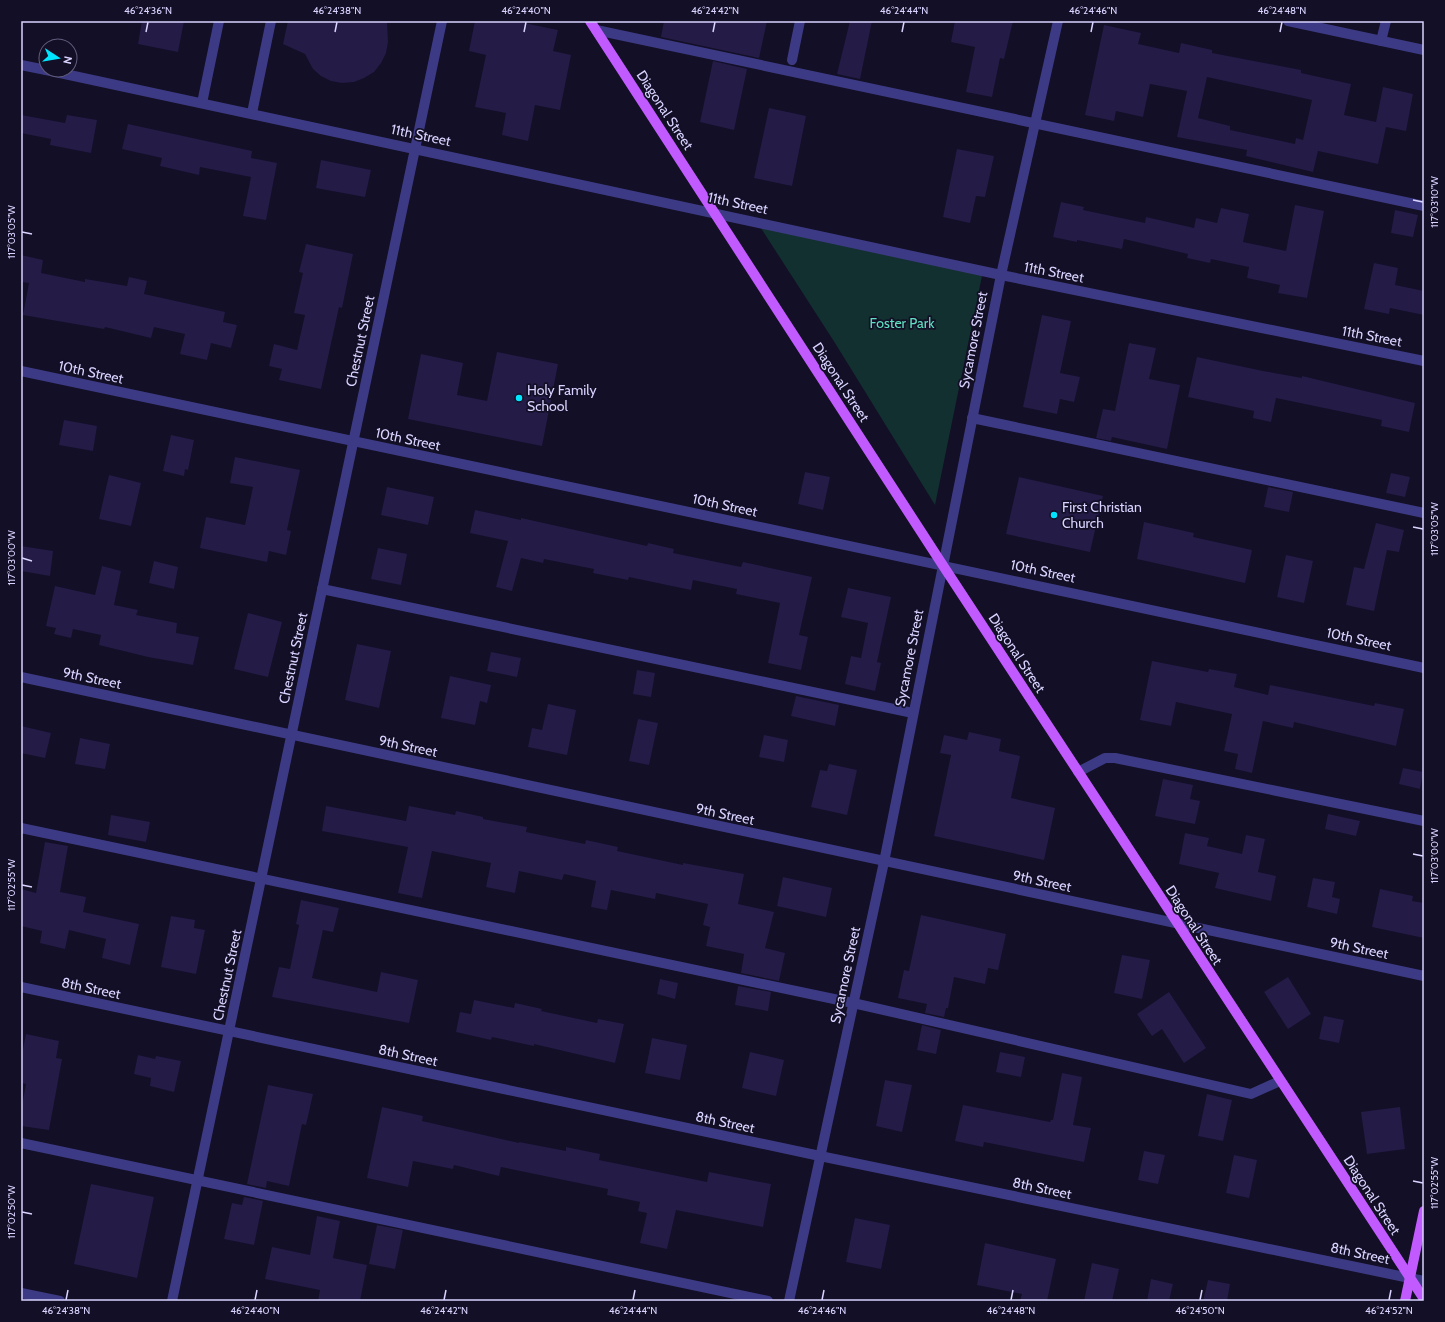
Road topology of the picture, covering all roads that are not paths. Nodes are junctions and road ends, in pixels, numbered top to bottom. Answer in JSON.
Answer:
{"nodes":[{"id":1,"x":219,"y":21,"type":"edge"},
{"id":2,"x":271,"y":21,"type":"edge"},
{"id":3,"x":442,"y":21,"type":"edge"},
{"id":4,"x":590,"y":21,"type":"edge"},
{"id":5,"x":800,"y":21,"type":"edge"},
{"id":6,"x":1058,"y":21,"type":"edge"},
{"id":7,"x":1288,"y":21,"type":"edge"},
{"id":8,"x":1386,"y":21,"type":"edge"},
{"id":9,"x":596,"y":30,"type":"junction"},
{"id":10,"x":1381,"y":40,"type":"junction"},
{"id":11,"x":1424,"y":50,"type":"edge"},
{"id":12,"x":792,"y":60,"type":"dead end"},
{"id":13,"x":21,"y":65,"type":"edge"},
{"id":14,"x":38,"y":68,"type":"edge"},
{"id":15,"x":78,"y":77,"type":"edge"},
{"id":16,"x":202,"y":103,"type":"junction"},
{"id":17,"x":252,"y":114,"type":"junction"},
{"id":18,"x":1035,"y":123,"type":"junction"},
{"id":19,"x":416,"y":148,"type":"junction"},
{"id":20,"x":1424,"y":206,"type":"edge"},
{"id":21,"x":715,"y":212,"type":"junction"},
{"id":22,"x":1000,"y":275,"type":"junction"},
{"id":23,"x":1424,"y":361,"type":"edge"},
{"id":24,"x":21,"y":371,"type":"edge"},
{"id":25,"x":972,"y":418,"type":"junction"},
{"id":26,"x":353,"y":442,"type":"junction"},
{"id":27,"x":1424,"y":513,"type":"edge"},
{"id":28,"x":942,"y":564,"type":"junction"},
{"id":29,"x":322,"y":589,"type":"junction"},
{"id":30,"x":1424,"y":668,"type":"edge"},
{"id":31,"x":21,"y":677,"type":"edge"},
{"id":32,"x":913,"y":713,"type":"junction"},
{"id":33,"x":291,"y":735,"type":"junction"},
{"id":34,"x":1078,"y":772,"type":"junction"},
{"id":35,"x":1424,"y":821,"type":"edge"},
{"id":36,"x":21,"y":828,"type":"edge"},
{"id":37,"x":884,"y":862,"type":"junction"},
{"id":38,"x":261,"y":879,"type":"junction"},
{"id":39,"x":1177,"y":924,"type":"junction"},
{"id":40,"x":1424,"y":976,"type":"edge"},
{"id":41,"x":21,"y":987,"type":"edge"},
{"id":42,"x":853,"y":1003,"type":"junction"},
{"id":43,"x":230,"y":1031,"type":"junction"},
{"id":44,"x":1280,"y":1081,"type":"junction"},
{"id":45,"x":21,"y":1142,"type":"edge"},
{"id":46,"x":820,"y":1156,"type":"junction"},
{"id":47,"x":198,"y":1180,"type":"junction"},
{"id":48,"x":1424,"y":1211,"type":"edge"},
{"id":49,"x":1410,"y":1277,"type":"junction"},
{"id":50,"x":1424,"y":1280,"type":"edge"},
{"id":51,"x":21,"y":1293,"type":"edge"},
{"id":52,"x":1424,"y":1299,"type":"edge"},
{"id":53,"x":60,"y":1301,"type":"edge"},
{"id":54,"x":172,"y":1301,"type":"edge"},
{"id":55,"x":768,"y":1301,"type":"edge"},
{"id":56,"x":789,"y":1301,"type":"edge"},
{"id":57,"x":1405,"y":1301,"type":"edge"}],
"edges":[{"from":1,"to":16,"type":"street"},
{"from":2,"to":17,"type":"street"},
{"from":3,"to":19,"type":"street","name":"Chestnut Street"},
{"from":4,"to":9,"type":"main road","name":"Diagonal Street"},
{"from":5,"to":12,"type":"street"},
{"from":6,"to":18,"type":"street","name":"Sycamore Street"},
{"from":7,"to":10,"type":"street"},
{"from":8,"to":10,"type":"street"},
{"from":9,"to":18,"type":"street"},
{"from":9,"to":21,"type":"main road","name":"Diagonal Street"},
{"from":10,"to":11,"type":"street"},
{"from":13,"to":14,"type":"street","name":"11th Street"},
{"from":15,"to":16,"type":"street","name":"11th Street"},
{"from":16,"to":17,"type":"street","name":"11th Street"},
{"from":17,"to":19,"type":"street","name":"11th Street"},
{"from":18,"to":20,"type":"street"},
{"from":18,"to":22,"type":"street","name":"Sycamore Street"},
{"from":19,"to":21,"type":"street","name":"11th Street"},
{"from":19,"to":26,"type":"street","name":"Chestnut Street"},
{"from":21,"to":22,"type":"street","name":"11th Street"},
{"from":21,"to":28,"type":"main road","name":"Diagonal Street"},
{"from":22,"to":23,"type":"street","name":"11th Street"},
{"from":22,"to":25,"type":"street","name":"Sycamore Street"},
{"from":24,"to":26,"type":"street","name":"10th Street"},
{"from":25,"to":27,"type":"street"},
{"from":25,"to":28,"type":"street","name":"Sycamore Street"},
{"from":26,"to":28,"type":"street","name":"10th Street"},
{"from":26,"to":29,"type":"street","name":"Chestnut Street"},
{"from":28,"to":30,"type":"street","name":"10th Street"},
{"from":28,"to":32,"type":"street","name":"Sycamore Street"},
{"from":28,"to":34,"type":"main road","name":"Diagonal Street"},
{"from":29,"to":32,"type":"street"},
{"from":29,"to":33,"type":"street","name":"Chestnut Street"},
{"from":31,"to":33,"type":"street","name":"9th Street"},
{"from":32,"to":37,"type":"street","name":"Sycamore Street"},
{"from":33,"to":37,"type":"street","name":"9th Street"},
{"from":33,"to":38,"type":"street","name":"Chestnut Street"},
{"from":34,"to":35,"type":"street"},
{"from":34,"to":39,"type":"main road","name":"Diagonal Street"},
{"from":36,"to":38,"type":"street"},
{"from":37,"to":39,"type":"street","name":"9th Street"},
{"from":37,"to":42,"type":"street","name":"Sycamore Street"},
{"from":38,"to":42,"type":"street"},
{"from":38,"to":43,"type":"street","name":"Chestnut Street"},
{"from":39,"to":40,"type":"street","name":"9th Street"},
{"from":39,"to":44,"type":"main road","name":"Diagonal Street"},
{"from":41,"to":43,"type":"street","name":"8th Street"},
{"from":42,"to":44,"type":"street"},
{"from":42,"to":46,"type":"street","name":"Sycamore Street"},
{"from":43,"to":46,"type":"street","name":"8th Street"},
{"from":43,"to":47,"type":"street","name":"Chestnut Street"},
{"from":44,"to":49,"type":"main road","name":"Diagonal Street"},
{"from":45,"to":47,"type":"street"},
{"from":46,"to":49,"type":"street","name":"8th Street"},
{"from":46,"to":56,"type":"street","name":"Sycamore Street"},
{"from":47,"to":54,"type":"street","name":"Chestnut Street"},
{"from":47,"to":55,"type":"street"},
{"from":48,"to":49,"type":"main road"},
{"from":49,"to":50,"type":"street","name":"8th Street"},
{"from":49,"to":52,"type":"main road","name":"Diagonal Street"},
{"from":49,"to":57,"type":"main road"},
{"from":51,"to":53,"type":"street"}]}
